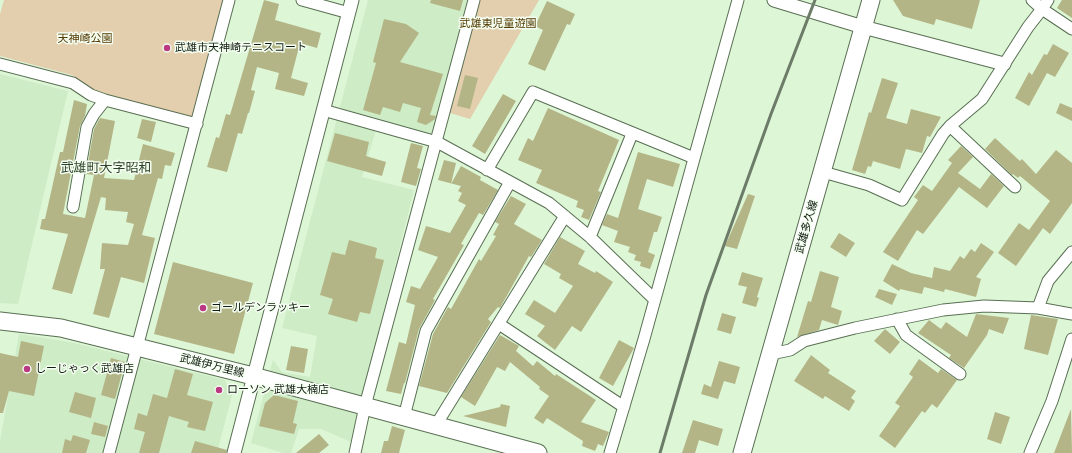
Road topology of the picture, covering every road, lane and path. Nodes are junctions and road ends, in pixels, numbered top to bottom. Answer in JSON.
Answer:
{"nodes":[{"id":1,"x":229,"y":0,"type":"edge"},
{"id":2,"x":302,"y":0,"type":"edge"},
{"id":3,"x":474,"y":0,"type":"edge"},
{"id":4,"x":738,"y":0,"type":"edge"},
{"id":5,"x":774,"y":0,"type":"edge"},
{"id":6,"x":871,"y":0,"type":"edge"},
{"id":7,"x":1032,"y":0,"type":"edge"},
{"id":8,"x":1045,"y":4,"type":"edge"},
{"id":9,"x":350,"y":6,"type":"edge"},
{"id":10,"x":863,"y":27,"type":"junction"},
{"id":11,"x":1072,"y":29,"type":"edge"},
{"id":12,"x":0,"y":64,"type":"edge"},
{"id":13,"x":1004,"y":64,"type":"junction"},
{"id":14,"x":106,"y":100,"type":"junction"},
{"id":15,"x":323,"y":110,"type":"junction"},
{"id":16,"x":197,"y":124,"type":"junction"},
{"id":17,"x":950,"y":126,"type":"junction"},
{"id":18,"x":632,"y":134,"type":"junction"},
{"id":19,"x":437,"y":142,"type":"junction"},
{"id":20,"x":694,"y":158,"type":"junction"},
{"id":21,"x":487,"y":170,"type":"junction"},
{"id":22,"x":823,"y":172,"type":"junction"},
{"id":23,"x":510,"y":182,"type":"junction"},
{"id":24,"x":1015,"y":187,"type":"dead end"},
{"id":25,"x":74,"y":207,"type":"dead end"},
{"id":26,"x":565,"y":216,"type":"junction"},
{"id":27,"x":590,"y":237,"type":"junction"},
{"id":28,"x":1072,"y":252,"type":"edge"},
{"id":29,"x":654,"y":299,"type":"junction"},
{"id":30,"x":1038,"y":308,"type":"junction"},
{"id":31,"x":1072,"y":314,"type":"edge"},
{"id":32,"x":897,"y":319,"type":"junction"},
{"id":33,"x":0,"y":321,"type":"edge"},
{"id":34,"x":499,"y":324,"type":"junction"},
{"id":35,"x":1072,"y":339,"type":"edge"},
{"id":36,"x":137,"y":347,"type":"junction"},
{"id":37,"x":771,"y":354,"type":"junction"},
{"id":38,"x":960,"y":374,"type":"dead end"},
{"id":39,"x":253,"y":376,"type":"junction"},
{"id":40,"x":365,"y":406,"type":"junction"},
{"id":41,"x":624,"y":407,"type":"junction"},
{"id":42,"x":404,"y":417,"type":"junction"},
{"id":43,"x":436,"y":425,"type":"junction"},
{"id":44,"x":515,"y":450,"type":"edge"},
{"id":45,"x":109,"y":453,"type":"edge"},
{"id":46,"x":234,"y":453,"type":"edge"},
{"id":47,"x":355,"y":453,"type":"edge"},
{"id":48,"x":538,"y":453,"type":"edge"},
{"id":49,"x":610,"y":453,"type":"edge"},
{"id":50,"x":742,"y":453,"type":"edge"},
{"id":51,"x":1030,"y":453,"type":"edge"}],
"edges":[{"from":1,"to":16,"type":"street"},
{"from":2,"to":9,"type":"street"},
{"from":3,"to":19,"type":"street"},
{"from":4,"to":20,"type":"street"},
{"from":5,"to":10,"type":"street"},
{"from":6,"to":10,"type":"main road","name":"武雄多久線"},
{"from":7,"to":8,"type":"street"},
{"from":8,"to":11,"type":"street"},
{"from":8,"to":13,"type":"street"},
{"from":9,"to":15,"type":"street"},
{"from":10,"to":13,"type":"street"},
{"from":10,"to":22,"type":"main road","name":"武雄多久線"},
{"from":12,"to":14,"type":"street"},
{"from":13,"to":17,"type":"street"},
{"from":14,"to":16,"type":"street"},
{"from":14,"to":25,"type":"street"},
{"from":15,"to":19,"type":"street"},
{"from":15,"to":39,"type":"street"},
{"from":16,"to":36,"type":"street"},
{"from":17,"to":22,"type":"street"},
{"from":17,"to":24,"type":"street"},
{"from":18,"to":20,"type":"street"},
{"from":18,"to":21,"type":"street"},
{"from":18,"to":27,"type":"street"},
{"from":19,"to":21,"type":"street"},
{"from":19,"to":40,"type":"street"},
{"from":20,"to":29,"type":"street"},
{"from":21,"to":23,"type":"street"},
{"from":22,"to":37,"type":"main road","name":"武雄多久線"},
{"from":23,"to":26,"type":"street"},
{"from":23,"to":42,"type":"street"},
{"from":26,"to":27,"type":"street"},
{"from":26,"to":34,"type":"street"},
{"from":27,"to":29,"type":"street"},
{"from":28,"to":30,"type":"street"},
{"from":29,"to":41,"type":"street"},
{"from":30,"to":31,"type":"street"},
{"from":30,"to":32,"type":"street"},
{"from":32,"to":37,"type":"street"},
{"from":32,"to":38,"type":"street"},
{"from":33,"to":36,"type":"main road","name":"武雄伊万里線"},
{"from":34,"to":41,"type":"street"},
{"from":34,"to":43,"type":"street"},
{"from":35,"to":51,"type":"street"},
{"from":36,"to":39,"type":"main road","name":"武雄伊万里線"},
{"from":36,"to":45,"type":"street"},
{"from":37,"to":50,"type":"main road","name":"武雄多久線"},
{"from":39,"to":40,"type":"main road","name":"武雄伊万里線"},
{"from":39,"to":46,"type":"street"},
{"from":40,"to":42,"type":"main road","name":"武雄伊万里線"},
{"from":40,"to":47,"type":"street"},
{"from":41,"to":49,"type":"street"},
{"from":42,"to":43,"type":"main road","name":"武雄伊万里線"},
{"from":43,"to":44,"type":"main road","name":"武雄伊万里線"},
{"from":44,"to":48,"type":"main road","name":"武雄伊万里線"}]}
